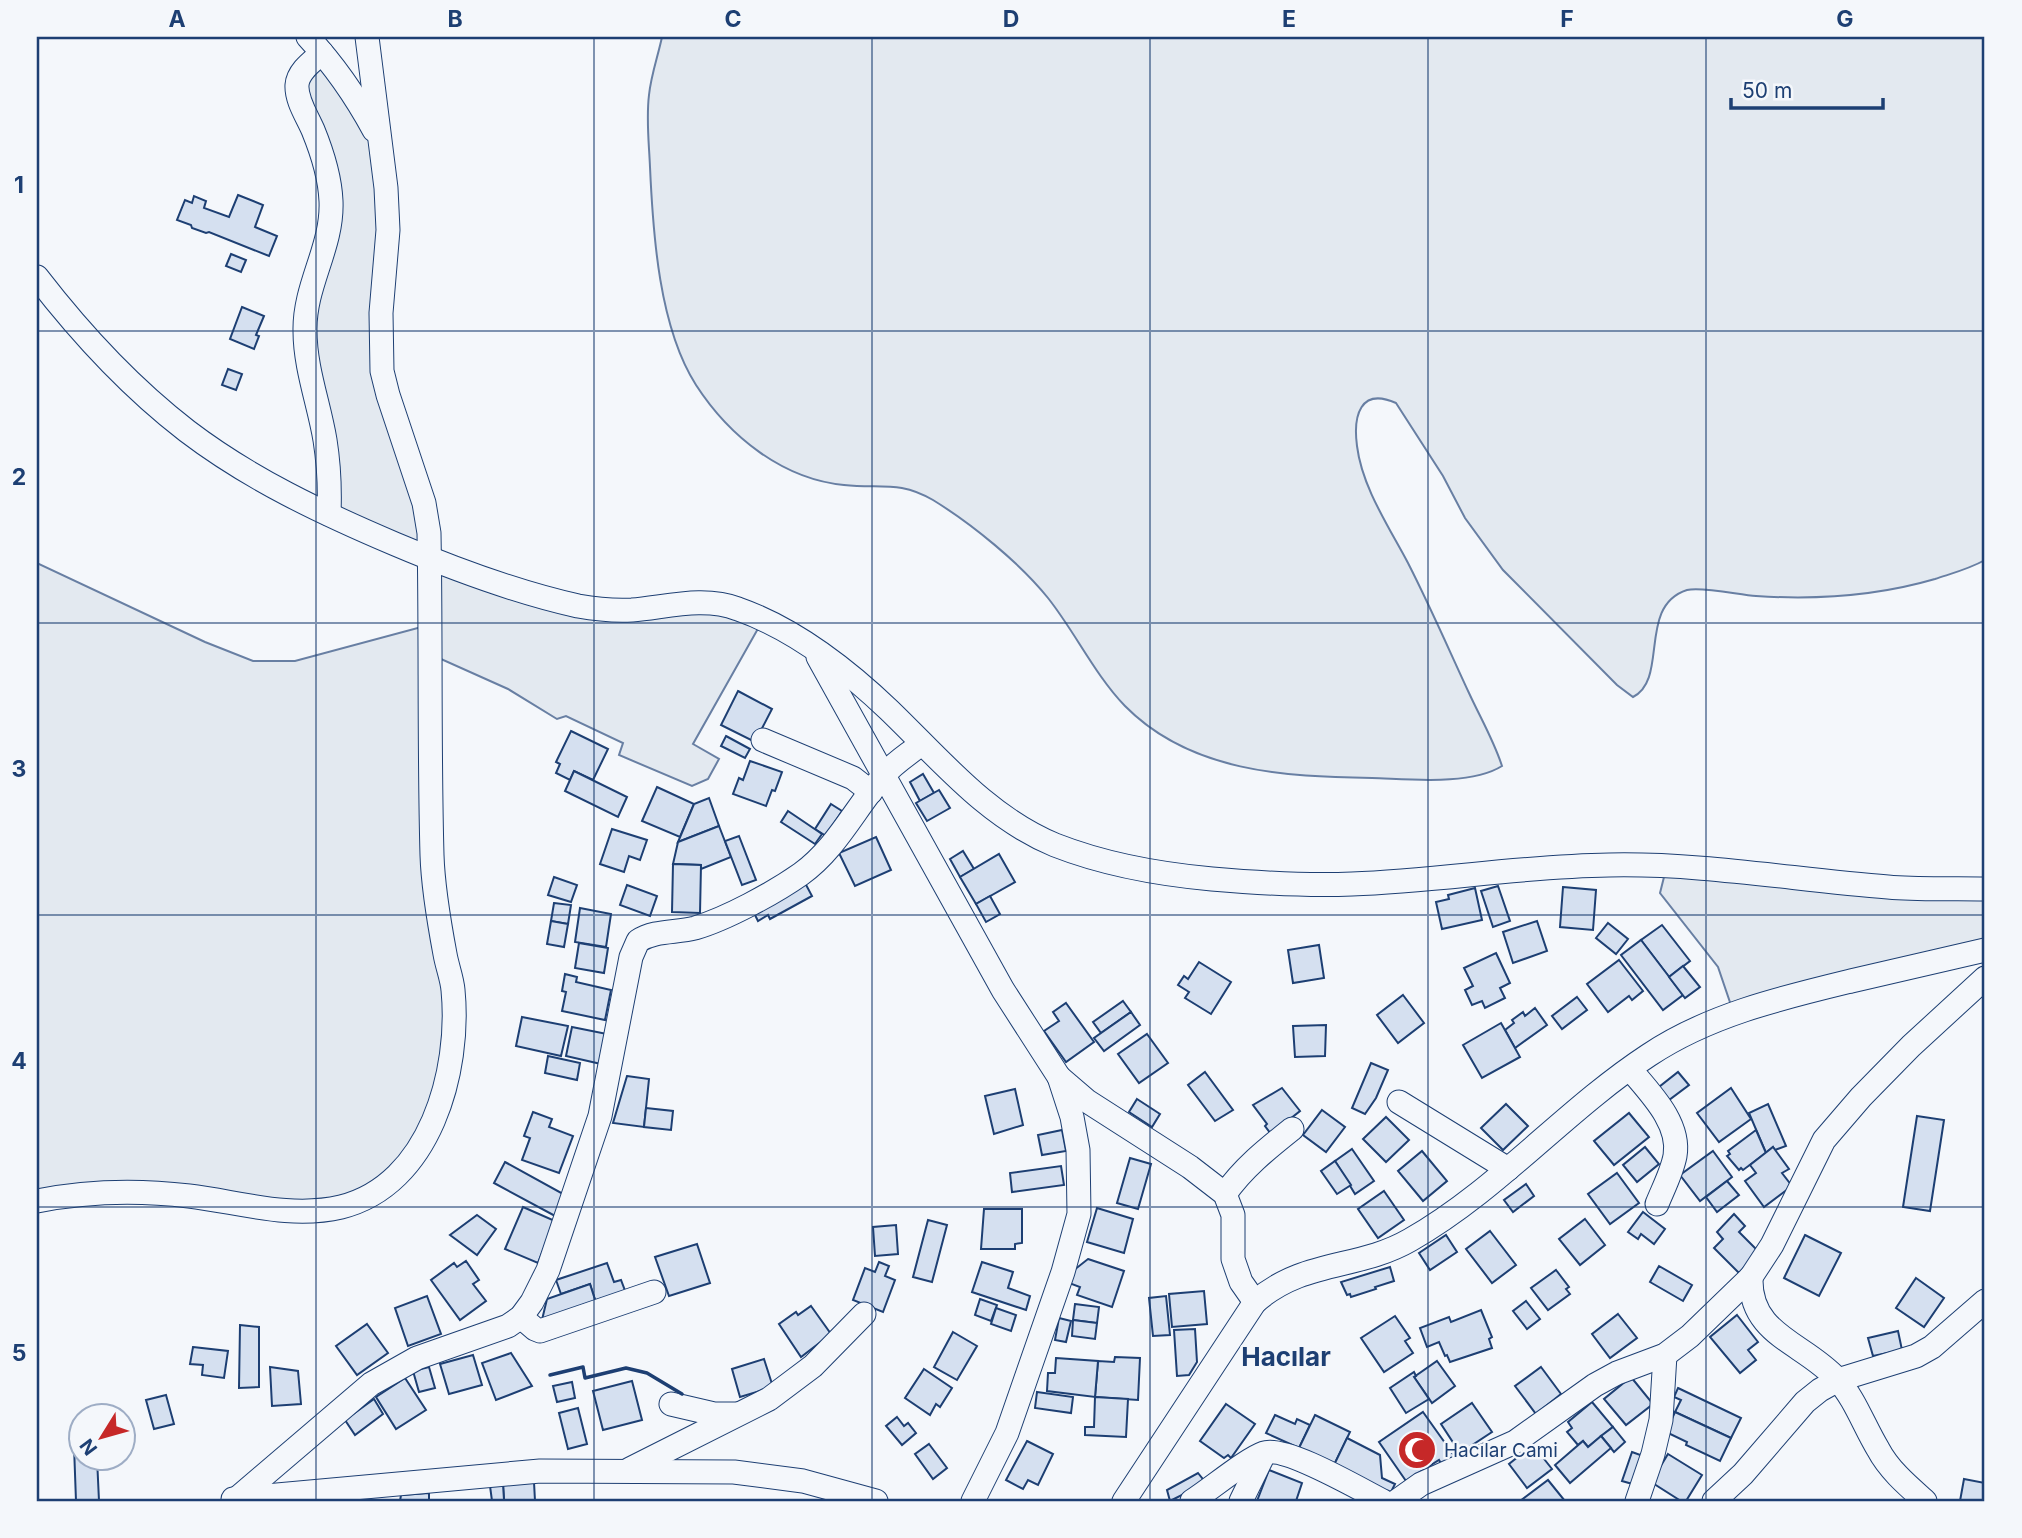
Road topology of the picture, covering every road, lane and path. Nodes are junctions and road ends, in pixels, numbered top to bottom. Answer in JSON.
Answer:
{"nodes":[{"id":1,"x":367,"y":37,"type":"edge"},
{"id":2,"x":315,"y":45,"type":"edge"},
{"id":3,"x":380,"y":142,"type":"junction"},
{"id":4,"x":37,"y":277,"type":"edge"},
{"id":5,"x":329,"y":514,"type":"junction"},
{"id":6,"x":430,"y":559,"type":"junction"},
{"id":7,"x":812,"y":646,"type":"junction"},
{"id":8,"x":764,"y":740,"type":"dead end"},
{"id":9,"x":921,"y":744,"type":"junction"},
{"id":10,"x":878,"y":783,"type":"junction"},
{"id":11,"x":1985,"y":889,"type":"edge"},
{"id":12,"x":1985,"y":950,"type":"edge"},
{"id":13,"x":1985,"y":978,"type":"edge"},
{"id":14,"x":1630,"y":1069,"type":"junction"},
{"id":15,"x":1059,"y":1077,"type":"junction"},
{"id":16,"x":1398,"y":1102,"type":"dead end"},
{"id":17,"x":1292,"y":1129,"type":"dead end"},
{"id":18,"x":1508,"y":1169,"type":"junction"},
{"id":19,"x":1225,"y":1194,"type":"junction"},
{"id":20,"x":37,"y":1201,"type":"edge"},
{"id":21,"x":1657,"y":1204,"type":"dead end"},
{"id":22,"x":1751,"y":1277,"type":"junction"},
{"id":23,"x":654,"y":1293,"type":"dead end"},
{"id":24,"x":1985,"y":1301,"type":"edge"},
{"id":25,"x":1255,"y":1302,"type":"junction"},
{"id":26,"x":864,"y":1314,"type":"dead end"},
{"id":27,"x":521,"y":1317,"type":"junction"},
{"id":28,"x":1665,"y":1355,"type":"junction"},
{"id":29,"x":1838,"y":1380,"type":"junction"},
{"id":30,"x":671,"y":1404,"type":"dead end"},
{"id":31,"x":740,"y":1414,"type":"junction"},
{"id":32,"x":1265,"y":1452,"type":"junction"},
{"id":33,"x":624,"y":1472,"type":"junction"},
{"id":34,"x":231,"y":1501,"type":"edge"},
{"id":35,"x":876,"y":1501,"type":"edge"},
{"id":36,"x":972,"y":1501,"type":"edge"},
{"id":37,"x":1124,"y":1501,"type":"edge"},
{"id":38,"x":1192,"y":1501,"type":"edge"},
{"id":39,"x":1241,"y":1501,"type":"edge"},
{"id":40,"x":1383,"y":1501,"type":"edge"},
{"id":41,"x":1397,"y":1501,"type":"edge"},
{"id":42,"x":1637,"y":1501,"type":"edge"},
{"id":43,"x":1714,"y":1501,"type":"edge"},
{"id":44,"x":1925,"y":1501,"type":"edge"}],
"edges":[{"from":1,"to":3,"type":"street"},
{"from":2,"to":3,"type":"street"},
{"from":2,"to":5,"type":"street"},
{"from":3,"to":6,"type":"street"},
{"from":4,"to":5,"type":"street"},
{"from":5,"to":6,"type":"street"},
{"from":6,"to":7,"type":"street"},
{"from":6,"to":20,"type":"street"},
{"from":7,"to":9,"type":"street"},
{"from":7,"to":10,"type":"street"},
{"from":8,"to":10,"type":"street"},
{"from":9,"to":10,"type":"street"},
{"from":9,"to":11,"type":"street"},
{"from":10,"to":15,"type":"street"},
{"from":10,"to":27,"type":"street"},
{"from":12,"to":14,"type":"street"},
{"from":13,"to":22,"type":"street"},
{"from":14,"to":18,"type":"street"},
{"from":14,"to":21,"type":"street"},
{"from":15,"to":19,"type":"street"},
{"from":15,"to":36,"type":"street"},
{"from":16,"to":18,"type":"street"},
{"from":17,"to":19,"type":"street"},
{"from":18,"to":25,"type":"street"},
{"from":19,"to":25,"type":"street"},
{"from":22,"to":28,"type":"street"},
{"from":22,"to":29,"type":"street"},
{"from":23,"to":27,"type":"street"},
{"from":24,"to":29,"type":"street"},
{"from":25,"to":37,"type":"street"},
{"from":26,"to":31,"type":"street"},
{"from":27,"to":34,"type":"street"},
{"from":28,"to":41,"type":"street"},
{"from":28,"to":42,"type":"street"},
{"from":29,"to":43,"type":"street"},
{"from":29,"to":44,"type":"street"},
{"from":30,"to":31,"type":"street"},
{"from":31,"to":33,"type":"street"},
{"from":32,"to":38,"type":"street"},
{"from":32,"to":39,"type":"street"},
{"from":32,"to":40,"type":"street"},
{"from":33,"to":34,"type":"street"},
{"from":33,"to":35,"type":"street"}]}
